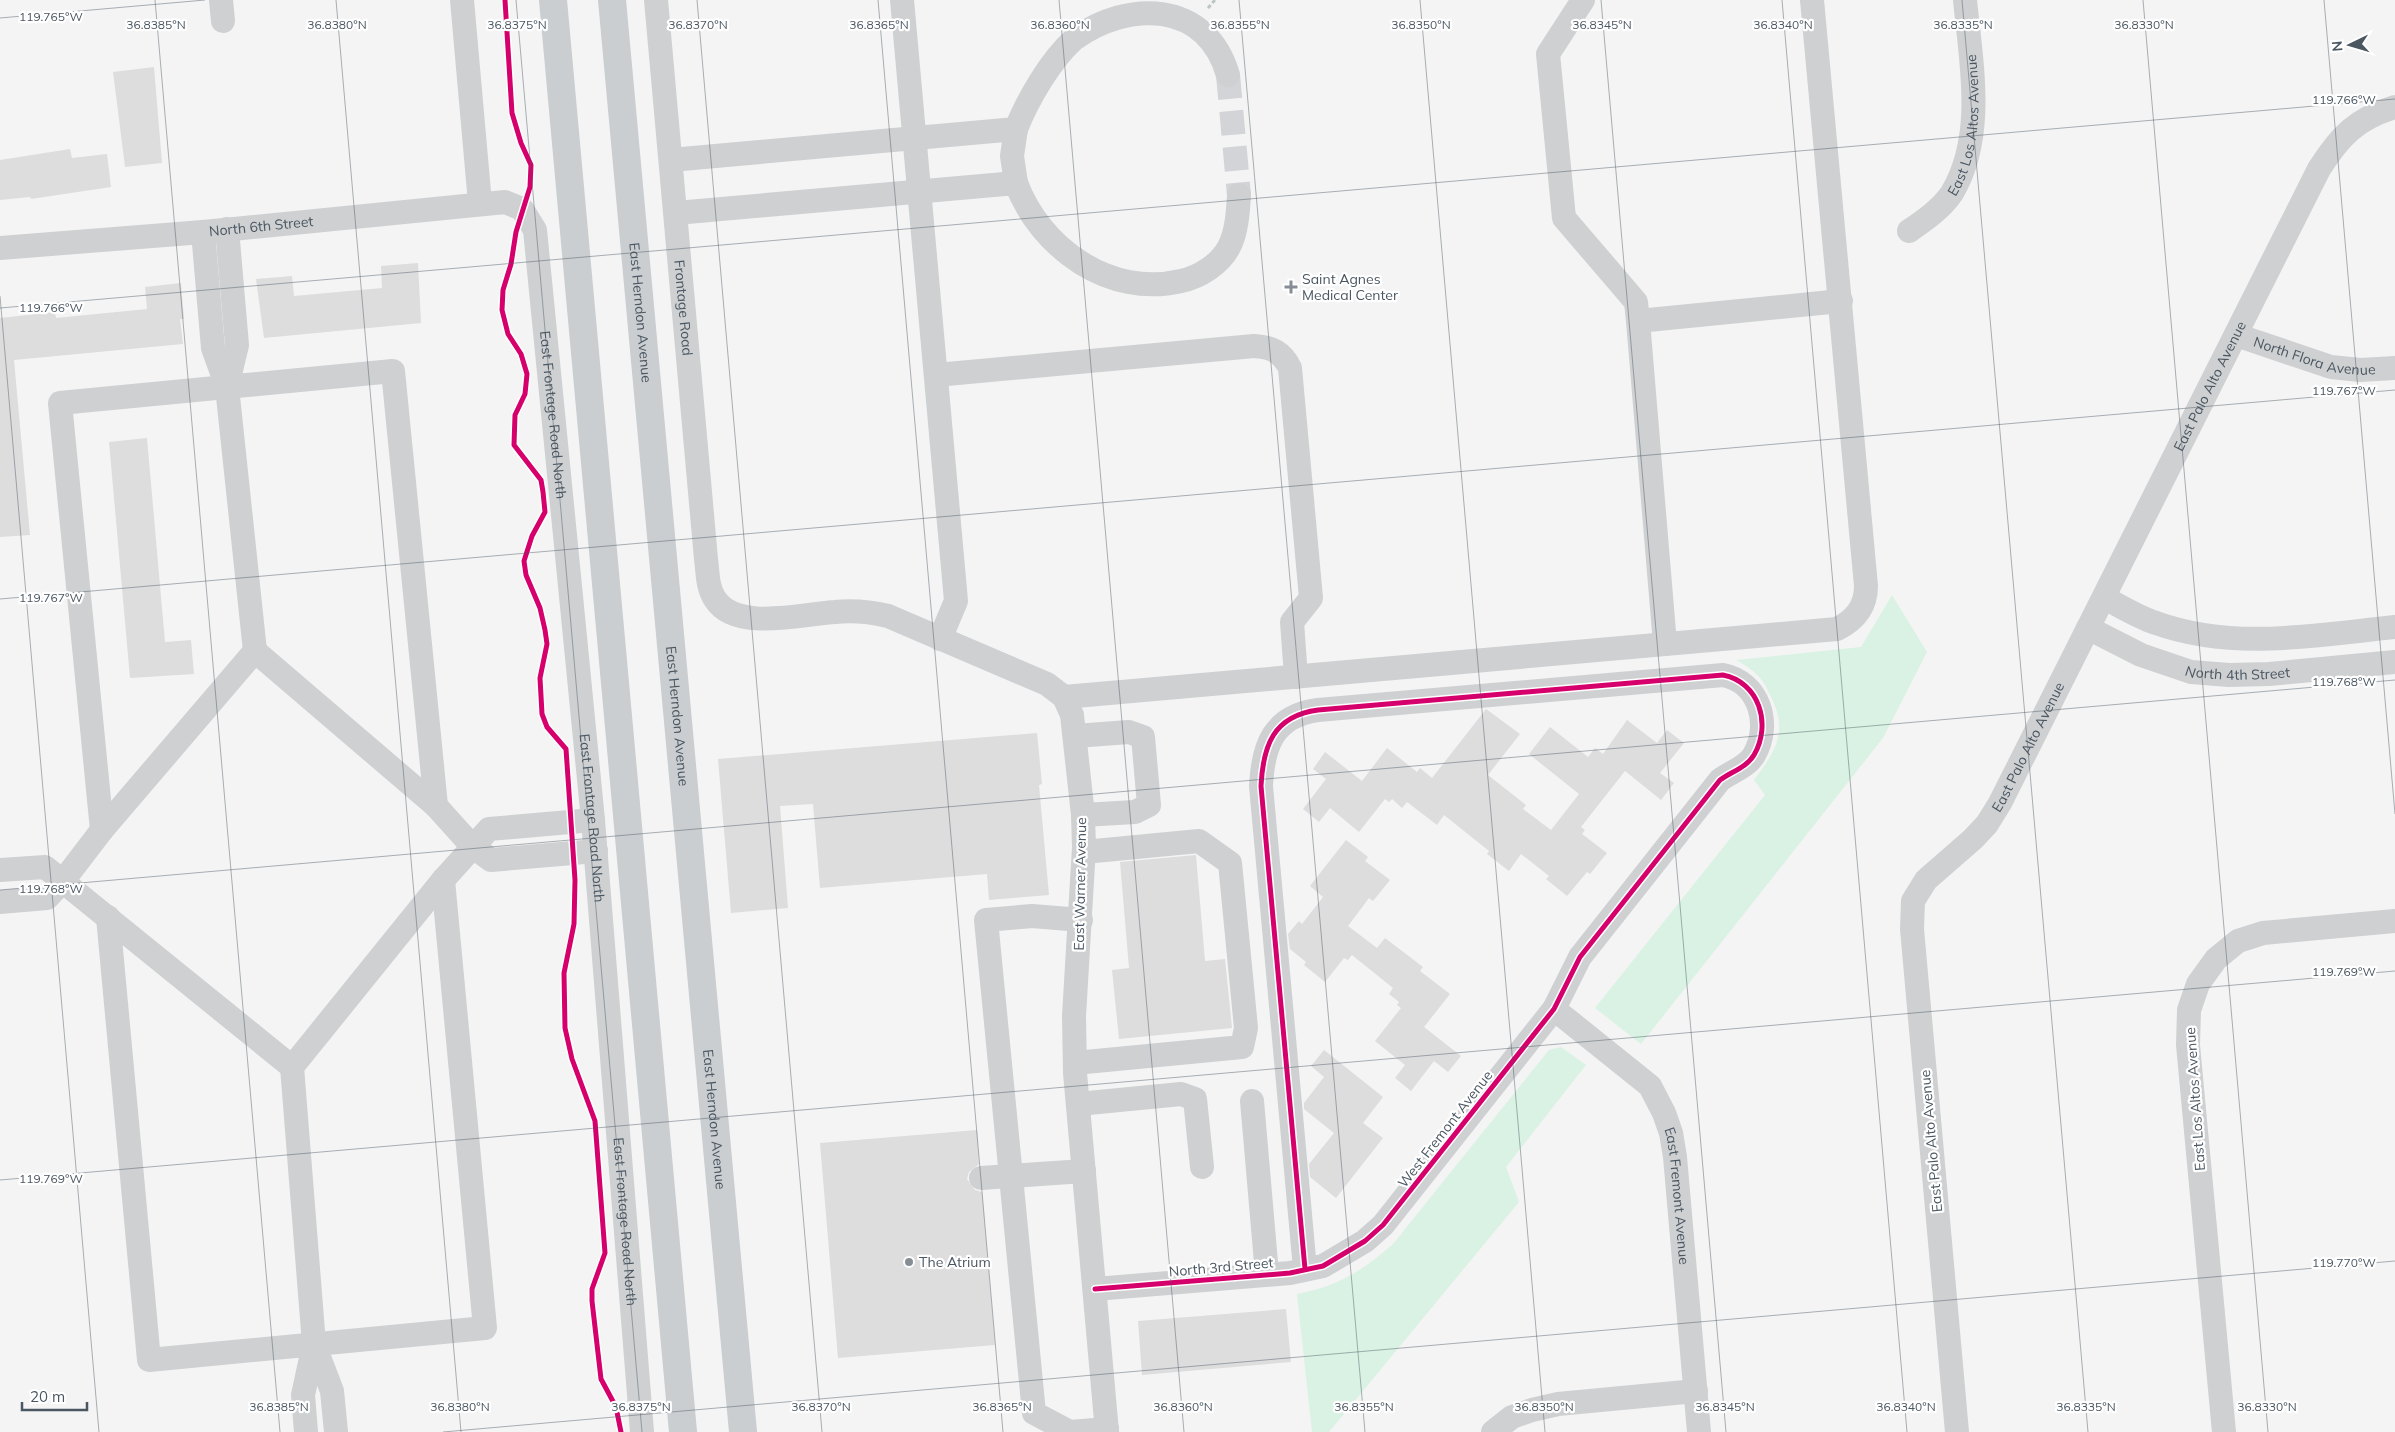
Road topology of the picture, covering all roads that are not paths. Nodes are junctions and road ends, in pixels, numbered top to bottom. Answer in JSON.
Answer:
{"nodes":[{"id":1,"x":462,"y":0,"type":"edge"},
{"id":2,"x":553,"y":0,"type":"edge"},
{"id":3,"x":612,"y":0,"type":"edge"},
{"id":4,"x":656,"y":0,"type":"edge"},
{"id":5,"x":902,"y":0,"type":"edge"},
{"id":6,"x":1583,"y":0,"type":"edge"},
{"id":7,"x":1812,"y":0,"type":"edge"},
{"id":8,"x":1965,"y":0,"type":"edge"},
{"id":9,"x":1228,"y":75,"type":"tunnel mouth"},
{"id":10,"x":2384,"y":110,"type":"edge"},
{"id":11,"x":1016,"y":129,"type":"junction"},
{"id":12,"x":916,"y":138,"type":"junction"},
{"id":13,"x":671,"y":160,"type":"junction"},
{"id":14,"x":1016,"y":183,"type":"junction"},
{"id":15,"x":920,"y":192,"type":"junction"},
{"id":16,"x":1239,"y":195,"type":"tunnel mouth"},
{"id":17,"x":480,"y":203,"type":"junction"},
{"id":18,"x":522,"y":208,"type":"joint"},
{"id":19,"x":676,"y":213,"type":"junction"},
{"id":20,"x":227,"y":229,"type":"junction"},
{"id":21,"x":1909,"y":231,"type":"dead end"},
{"id":22,"x":203,"y":232,"type":"junction"},
{"id":23,"x":0,"y":248,"type":"edge"},
{"id":24,"x":1841,"y":301,"type":"junction"},
{"id":25,"x":1638,"y":321,"type":"junction"},
{"id":26,"x":2236,"y":335,"type":"junction"},
{"id":27,"x":2395,"y":368,"type":"edge"},
{"id":28,"x":936,"y":375,"type":"junction"},
{"id":29,"x":227,"y":387,"type":"junction"},
{"id":30,"x":2105,"y":598,"type":"junction"},
{"id":31,"x":2395,"y":627,"type":"edge"},
{"id":32,"x":2088,"y":628,"type":"junction"},
{"id":33,"x":940,"y":639,"type":"junction"},
{"id":34,"x":1665,"y":644,"type":"junction"},
{"id":35,"x":255,"y":650,"type":"junction"},
{"id":36,"x":2395,"y":662,"type":"edge"},
{"id":37,"x":1296,"y":676,"type":"junction"},
{"id":38,"x":1064,"y":697,"type":"junction"},
{"id":39,"x":1075,"y":736,"type":"junction"},
{"id":40,"x":436,"y":806,"type":"junction"},
{"id":41,"x":1082,"y":815,"type":"junction"},
{"id":42,"x":593,"y":820,"type":"junction"},
{"id":43,"x":102,"y":830,"type":"junction"},
{"id":44,"x":472,"y":846,"type":"junction"},
{"id":45,"x":596,"y":851,"type":"junction"},
{"id":46,"x":1084,"y":852,"type":"junction"},
{"id":47,"x":0,"y":870,"type":"edge"},
{"id":48,"x":443,"y":880,"type":"junction"},
{"id":49,"x":63,"y":881,"type":"junction"},
{"id":50,"x":0,"y":902,"type":"edge"},
{"id":51,"x":108,"y":917,"type":"junction"},
{"id":52,"x":1081,"y":920,"type":"junction"},
{"id":53,"x":2395,"y":921,"type":"edge"},
{"id":54,"x":1554,"y":1009,"type":"junction"},
{"id":55,"x":1075,"y":1063,"type":"junction"},
{"id":56,"x":292,"y":1068,"type":"junction"},
{"id":57,"x":1252,"y":1101,"type":"dead end"},
{"id":58,"x":1078,"y":1104,"type":"junction"},
{"id":59,"x":1202,"y":1166,"type":"dead end"},
{"id":60,"x":1084,"y":1171,"type":"junction"},
{"id":61,"x":1012,"y":1176,"type":"junction"},
{"id":62,"x":981,"y":1178,"type":"dead end"},
{"id":63,"x":1345,"y":1254,"type":"joint"},
{"id":64,"x":1305,"y":1269,"type":"junction"},
{"id":65,"x":1267,"y":1274,"type":"junction"},
{"id":66,"x":1095,"y":1289,"type":"junction"},
{"id":67,"x":314,"y":1344,"type":"junction"},
{"id":68,"x":1696,"y":1391,"type":"junction"},
{"id":69,"x":1107,"y":1431,"type":"edge"},
{"id":70,"x":306,"y":1432,"type":"edge"},
{"id":71,"x":336,"y":1432,"type":"edge"},
{"id":72,"x":642,"y":1432,"type":"edge"},
{"id":73,"x":683,"y":1432,"type":"edge"},
{"id":74,"x":744,"y":1432,"type":"edge"},
{"id":75,"x":1493,"y":1432,"type":"edge"},
{"id":76,"x":1699,"y":1432,"type":"edge"},
{"id":77,"x":1957,"y":1432,"type":"edge"},
{"id":78,"x":2224,"y":1432,"type":"edge"}],
"edges":[{"from":1,"to":17,"type":"street"},
{"from":2,"to":73,"type":"main road"},
{"from":3,"to":74,"type":"main road","name":"East Herndon Avenue"},
{"from":4,"to":13,"type":"street","name":"Frontage Road"},
{"from":5,"to":12,"type":"street"},
{"from":6,"to":25,"type":"street"},
{"from":7,"to":24,"type":"street"},
{"from":8,"to":21,"type":"street","name":"East Los Altos Avenue"},
{"from":9,"to":11,"type":"street"},
{"from":10,"to":26,"type":"street","name":"East Palo Alto Avenue"},
{"from":11,"to":12,"type":"street"},
{"from":11,"to":14,"type":"street"},
{"from":12,"to":13,"type":"street"},
{"from":12,"to":15,"type":"street"},
{"from":13,"to":19,"type":"street","name":"Frontage Road"},
{"from":14,"to":15,"type":"street"},
{"from":14,"to":16,"type":"street"},
{"from":15,"to":19,"type":"street"},
{"from":15,"to":28,"type":"street"},
{"from":17,"to":18,"type":"street","name":"North 6th Street"},
{"from":17,"to":20,"type":"street","name":"North 6th Street"},
{"from":18,"to":42,"type":"street","name":"East Frontage Road North"},
{"from":19,"to":33,"type":"street","name":"Frontage Road"},
{"from":20,"to":22,"type":"street","name":"North 6th Street"},
{"from":20,"to":29,"type":"street"},
{"from":22,"to":23,"type":"street","name":"North 6th Street"},
{"from":22,"to":29,"type":"street"},
{"from":24,"to":25,"type":"street"},
{"from":24,"to":34,"type":"street"},
{"from":25,"to":34,"type":"street"},
{"from":26,"to":27,"type":"street","name":"North Flora Avenue"},
{"from":26,"to":30,"type":"street","name":"East Palo Alto Avenue"},
{"from":28,"to":33,"type":"street"},
{"from":28,"to":37,"type":"street"},
{"from":29,"to":35,"type":"street"},
{"from":29,"to":40,"type":"street"},
{"from":29,"to":43,"type":"street"},
{"from":30,"to":31,"type":"street"},
{"from":30,"to":32,"type":"street","name":"East Palo Alto Avenue"},
{"from":32,"to":36,"type":"street","name":"North 4th Street"},
{"from":32,"to":77,"type":"street","name":"East Palo Alto Avenue"},
{"from":33,"to":38,"type":"street"},
{"from":34,"to":37,"type":"street"},
{"from":35,"to":40,"type":"street"},
{"from":35,"to":43,"type":"street"},
{"from":37,"to":38,"type":"street"},
{"from":38,"to":39,"type":"street","name":"East Warner Avenue"},
{"from":39,"to":41,"type":"street","name":"East Warner Avenue"},
{"from":39,"to":41,"type":"street"},
{"from":40,"to":44,"type":"street"},
{"from":41,"to":46,"type":"street","name":"East Warner Avenue"},
{"from":42,"to":44,"type":"street"},
{"from":42,"to":45,"type":"street","name":"East Frontage Road North"},
{"from":43,"to":49,"type":"street"},
{"from":44,"to":45,"type":"street"},
{"from":44,"to":48,"type":"street"},
{"from":45,"to":72,"type":"street","name":"East Frontage Road North"},
{"from":46,"to":52,"type":"street","name":"East Warner Avenue"},
{"from":46,"to":55,"type":"street"},
{"from":47,"to":49,"type":"street"},
{"from":48,"to":56,"type":"street"},
{"from":48,"to":67,"type":"street"},
{"from":49,"to":50,"type":"street"},
{"from":49,"to":51,"type":"street"},
{"from":51,"to":56,"type":"street"},
{"from":51,"to":67,"type":"street"},
{"from":52,"to":55,"type":"street","name":"East Warner Avenue"},
{"from":52,"to":61,"type":"street"},
{"from":53,"to":78,"type":"street","name":"East Los Altos Avenue"},
{"from":54,"to":63,"type":"street","name":"West Fremont Avenue"},
{"from":54,"to":64,"type":"street","name":"West Fremont Avenue"},
{"from":54,"to":68,"type":"street","name":"East Fremont Avenue"},
{"from":55,"to":58,"type":"street","name":"East Warner Avenue"},
{"from":56,"to":67,"type":"street"},
{"from":57,"to":65,"type":"street"},
{"from":58,"to":59,"type":"street"},
{"from":58,"to":60,"type":"street","name":"East Warner Avenue"},
{"from":60,"to":61,"type":"street"},
{"from":60,"to":66,"type":"street","name":"East Warner Avenue"},
{"from":61,"to":62,"type":"street"},
{"from":61,"to":69,"type":"street"},
{"from":63,"to":64,"type":"street","name":"North 3rd Street"},
{"from":64,"to":65,"type":"street","name":"North 3rd Street"},
{"from":65,"to":66,"type":"street","name":"North 3rd Street"},
{"from":66,"to":69,"type":"street","name":"East Warner Avenue"},
{"from":67,"to":70,"type":"street"},
{"from":67,"to":71,"type":"street"},
{"from":68,"to":75,"type":"street"},
{"from":68,"to":76,"type":"street","name":"East Fremont Avenue"}]}
